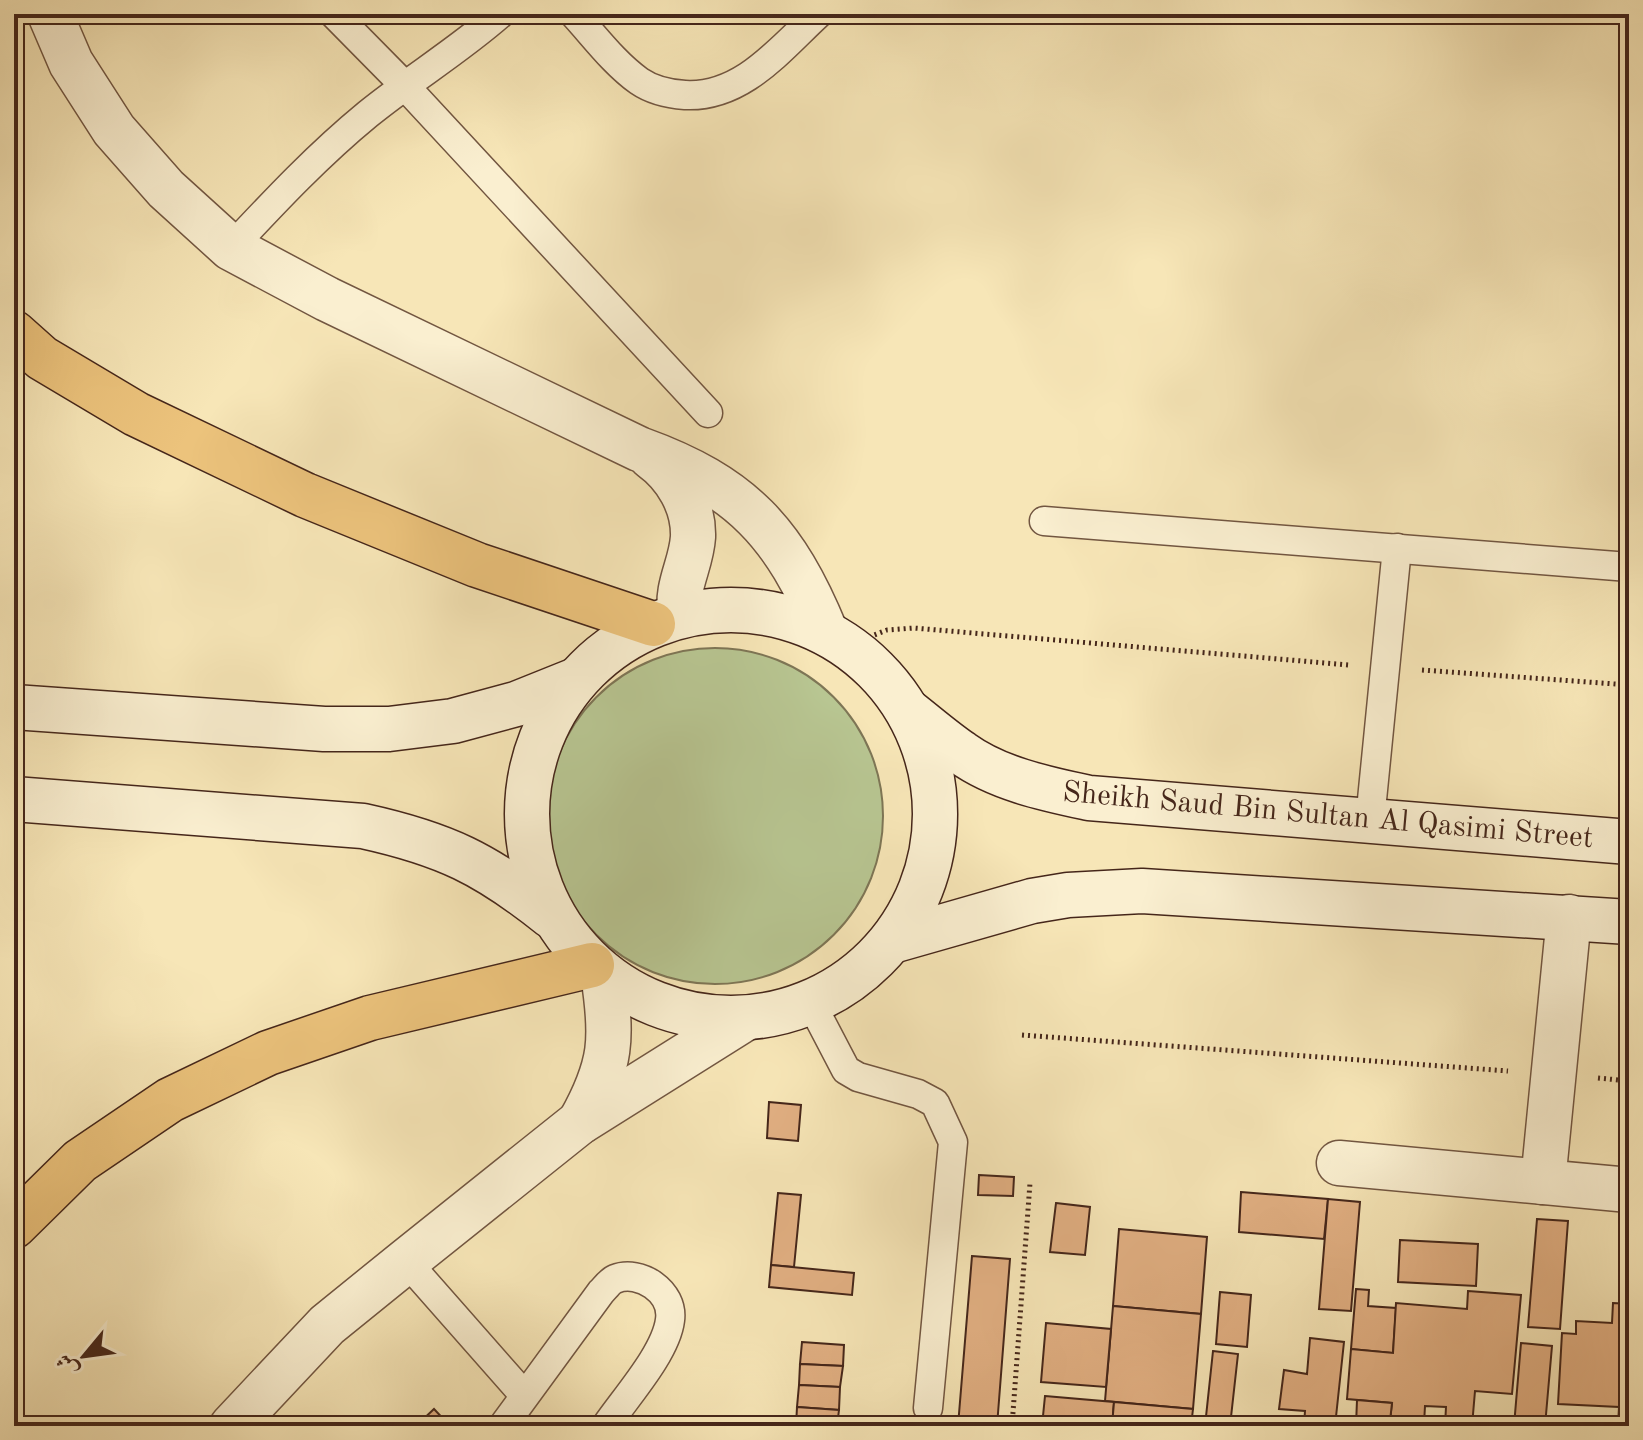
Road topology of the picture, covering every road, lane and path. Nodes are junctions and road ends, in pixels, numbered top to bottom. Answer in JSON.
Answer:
{"nodes":[{"id":1,"x":50,"y":14,"type":"edge"},
{"id":2,"x":334,"y":14,"type":"edge"},
{"id":3,"x":500,"y":14,"type":"edge"},
{"id":4,"x":574,"y":14,"type":"edge"},
{"id":5,"x":818,"y":14,"type":"edge"},
{"id":6,"x":405,"y":86,"type":"junction"},
{"id":7,"x":231,"y":248,"type":"junction"},
{"id":8,"x":14,"y":333,"type":"edge"},
{"id":9,"x":708,"y":413,"type":"dead end"},
{"id":10,"x":639,"y":449,"type":"junction"},
{"id":11,"x":1044,"y":521,"type":"dead end"},
{"id":12,"x":1397,"y":548,"type":"junction"},
{"id":13,"x":1629,"y":567,"type":"edge"},
{"id":14,"x":667,"y":620,"type":"junction"},
{"id":15,"x":836,"y":639,"type":"junction"},
{"id":16,"x":1385,"y":668,"type":"junction"},
{"id":17,"x":576,"y":680,"type":"junction"},
{"id":18,"x":1629,"y":685,"type":"edge"},
{"id":19,"x":14,"y":707,"type":"edge"},
{"id":20,"x":905,"y":708,"type":"junction"},
{"id":21,"x":14,"y":799,"type":"edge"},
{"id":22,"x":1370,"y":820,"type":"junction"},
{"id":23,"x":1629,"y":842,"type":"edge"},
{"id":24,"x":1569,"y":917,"type":"junction"},
{"id":25,"x":556,"y":919,"type":"junction"},
{"id":26,"x":1629,"y":922,"type":"edge"},
{"id":27,"x":892,"y":941,"type":"junction"},
{"id":28,"x":598,"y":969,"type":"junction"},
{"id":29,"x":811,"y":1003,"type":"junction"},
{"id":30,"x":744,"y":1019,"type":"junction"},
{"id":31,"x":1022,"y":1035,"type":"dead end"},
{"id":32,"x":1554,"y":1074,"type":"junction"},
{"id":33,"x":1629,"y":1081,"type":"edge"},
{"id":34,"x":580,"y":1122,"type":"junction"},
{"id":35,"x":1339,"y":1163,"type":"dead end"},
{"id":36,"x":1543,"y":1182,"type":"junction"},
{"id":37,"x":1030,"y":1183,"type":"dead end"},
{"id":38,"x":1629,"y":1190,"type":"edge"},
{"id":39,"x":14,"y":1226,"type":"edge"},
{"id":40,"x":406,"y":1261,"type":"junction"},
{"id":41,"x":524,"y":1395,"type":"junction"},
{"id":42,"x":928,"y":1408,"type":"dead end"},
{"id":43,"x":232,"y":1426,"type":"edge"},
{"id":44,"x":503,"y":1426,"type":"edge"},
{"id":45,"x":606,"y":1426,"type":"edge"},
{"id":46,"x":1012,"y":1426,"type":"edge"}],
"edges":[{"from":1,"to":7,"type":"main road"},
{"from":2,"to":6,"type":"lane"},
{"from":3,"to":6,"type":"lane"},
{"from":4,"to":5,"type":"lane"},
{"from":6,"to":7,"type":"lane"},
{"from":6,"to":9,"type":"lane"},
{"from":7,"to":10,"type":"main road"},
{"from":8,"to":14,"type":"highway"},
{"from":10,"to":14,"type":"main road"},
{"from":10,"to":15,"type":"main road"},
{"from":11,"to":12,"type":"lane"},
{"from":12,"to":13,"type":"lane"},
{"from":12,"to":16,"type":"lane"},
{"from":14,"to":15,"type":"main road"},
{"from":14,"to":17,"type":"main road"},
{"from":15,"to":16,"type":"path"},
{"from":15,"to":20,"type":"main road"},
{"from":16,"to":18,"type":"path"},
{"from":16,"to":22,"type":"lane"},
{"from":17,"to":19,"type":"main road"},
{"from":17,"to":25,"type":"main road"},
{"from":20,"to":22,"type":"main road","name":"Sheikh Saud Bin Sultan Al Qasimi Street"},
{"from":20,"to":27,"type":"main road"},
{"from":21,"to":25,"type":"main road"},
{"from":22,"to":23,"type":"main road","name":"Sheikh Saud Bin Sultan Al Qasimi Street"},
{"from":24,"to":26,"type":"main road"},
{"from":24,"to":27,"type":"main road"},
{"from":24,"to":32,"type":"main road"},
{"from":25,"to":28,"type":"main road"},
{"from":27,"to":29,"type":"main road"},
{"from":28,"to":30,"type":"main road"},
{"from":28,"to":34,"type":"main road"},
{"from":28,"to":39,"type":"highway"},
{"from":29,"to":30,"type":"main road"},
{"from":29,"to":42,"type":"lane"},
{"from":30,"to":34,"type":"main road"},
{"from":31,"to":32,"type":"path"},
{"from":32,"to":33,"type":"path"},
{"from":32,"to":36,"type":"main road"},
{"from":34,"to":40,"type":"main road"},
{"from":35,"to":36,"type":"main road"},
{"from":36,"to":38,"type":"main road"},
{"from":37,"to":46,"type":"path"},
{"from":40,"to":41,"type":"lane"},
{"from":40,"to":43,"type":"main road"},
{"from":41,"to":44,"type":"lane"},
{"from":41,"to":45,"type":"lane"}]}
